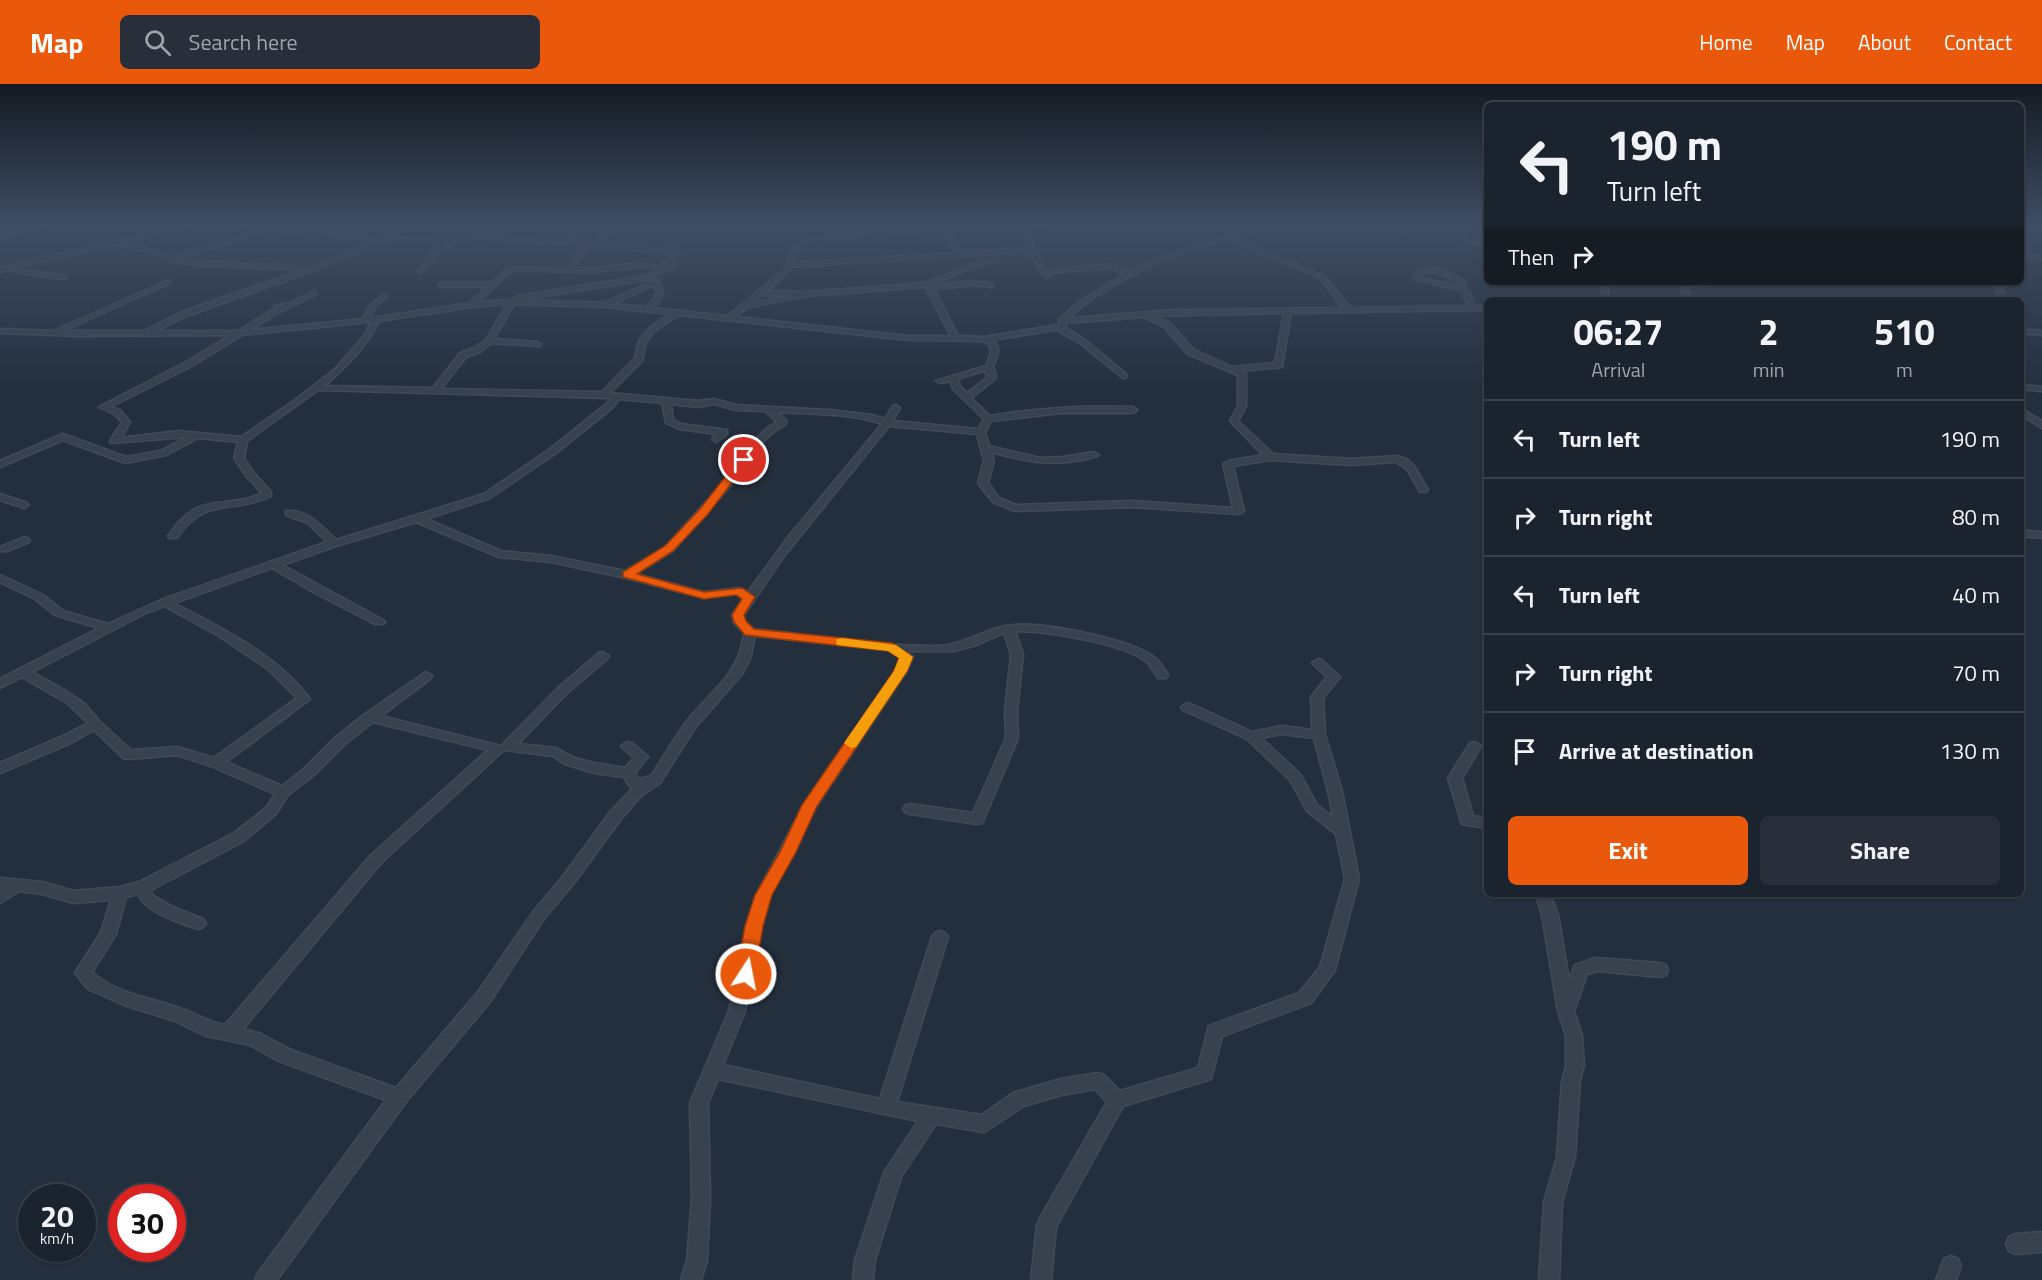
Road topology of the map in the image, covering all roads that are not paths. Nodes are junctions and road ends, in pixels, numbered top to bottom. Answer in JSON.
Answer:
{"nodes":[{"id":1,"x":283,"y":280,"type":"edge"},
{"id":2,"x":496,"y":280,"type":"edge"},
{"id":3,"x":634,"y":280,"type":"edge"},
{"id":4,"x":656,"y":280,"type":"edge"},
{"id":5,"x":777,"y":280,"type":"edge"},
{"id":6,"x":940,"y":280,"type":"edge"},
{"id":7,"x":1121,"y":280,"type":"edge"},
{"id":8,"x":1327,"y":280,"type":"edge"},
{"id":9,"x":1419,"y":280,"type":"edge"},
{"id":10,"x":1459,"y":280,"type":"edge"},
{"id":11,"x":168,"y":282,"type":"dead end"},
{"id":12,"x":653,"y":283,"type":"junction"},
{"id":13,"x":991,"y":283,"type":"dead end"},
{"id":14,"x":441,"y":285,"type":"dead end"},
{"id":15,"x":490,"y":285,"type":"junction"},
{"id":16,"x":928,"y":286,"type":"junction"},
{"id":17,"x":1461,"y":288,"type":"junction"},
{"id":18,"x":760,"y":293,"type":"junction"},
{"id":19,"x":314,"y":294,"type":"dead end"},
{"id":20,"x":805,"y":294,"type":"junction"},
{"id":21,"x":384,"y":296,"type":"dead end"},
{"id":22,"x":512,"y":302,"type":"junction"},
{"id":23,"x":472,"y":305,"type":"junction"},
{"id":24,"x":605,"y":305,"type":"junction"},
{"id":25,"x":742,"y":307,"type":"junction"},
{"id":26,"x":1472,"y":308,"type":"junction"},
{"id":27,"x":1484,"y":308,"type":"edge"},
{"id":28,"x":1348,"y":309,"type":"junction"},
{"id":29,"x":650,"y":310,"type":"junction"},
{"id":30,"x":1288,"y":311,"type":"junction"},
{"id":31,"x":678,"y":313,"type":"junction"},
{"id":32,"x":1147,"y":316,"type":"junction"},
{"id":33,"x":730,"y":318,"type":"junction"},
{"id":34,"x":376,"y":320,"type":"junction"},
{"id":35,"x":366,"y":321,"type":"junction"},
{"id":36,"x":657,"y":323,"type":"junction"},
{"id":37,"x":1059,"y":325,"type":"junction"},
{"id":38,"x":2024,"y":326,"type":"edge"},
{"id":39,"x":0,"y":331,"type":"edge"},
{"id":40,"x":2024,"y":331,"type":"edge"},
{"id":41,"x":2031,"y":332,"type":"junction"},
{"id":42,"x":53,"y":333,"type":"junction"},
{"id":43,"x":147,"y":333,"type":"junction"},
{"id":44,"x":238,"y":333,"type":"junction"},
{"id":45,"x":2042,"y":333,"type":"edge"},
{"id":46,"x":955,"y":337,"type":"junction"},
{"id":47,"x":984,"y":339,"type":"junction"},
{"id":48,"x":489,"y":341,"type":"junction"},
{"id":49,"x":537,"y":344,"type":"dead end"},
{"id":50,"x":989,"y":367,"type":"junction"},
{"id":51,"x":1231,"y":369,"type":"junction"},
{"id":52,"x":1123,"y":376,"type":"dead end"},
{"id":53,"x":954,"y":378,"type":"junction"},
{"id":54,"x":940,"y":381,"type":"dead end"},
{"id":55,"x":2024,"y":387,"type":"edge"},
{"id":56,"x":316,"y":388,"type":"junction"},
{"id":57,"x":2042,"y":389,"type":"edge"},
{"id":58,"x":435,"y":391,"type":"junction"},
{"id":59,"x":604,"y":395,"type":"junction"},
{"id":60,"x":966,"y":397,"type":"junction"},
{"id":61,"x":615,"y":398,"type":"junction"},
{"id":62,"x":666,"y":401,"type":"junction"},
{"id":63,"x":766,"y":408,"type":"junction"},
{"id":64,"x":896,"y":408,"type":"dead end"},
{"id":65,"x":1133,"y":410,"type":"dead end"},
{"id":66,"x":2024,"y":413,"type":"edge"},
{"id":67,"x":988,"y":419,"type":"junction"},
{"id":68,"x":888,"y":423,"type":"junction"},
{"id":69,"x":2042,"y":425,"type":"edge"},
{"id":70,"x":981,"y":432,"type":"junction"},
{"id":71,"x":197,"y":436,"type":"junction"},
{"id":72,"x":716,"y":439,"type":"dead end"},
{"id":73,"x":243,"y":440,"type":"junction"},
{"id":74,"x":985,"y":448,"type":"junction"},
{"id":75,"x":1094,"y":455,"type":"dead end"},
{"id":76,"x":1270,"y":457,"type":"junction"},
{"id":77,"x":0,"y":464,"type":"edge"},
{"id":78,"x":1423,"y":490,"type":"dead end"},
{"id":79,"x":0,"y":497,"type":"edge"},
{"id":80,"x":24,"y":505,"type":"dead end"},
{"id":81,"x":289,"y":513,"type":"dead end"},
{"id":82,"x":418,"y":519,"type":"junction"},
{"id":83,"x":2024,"y":533,"type":"edge"},
{"id":84,"x":2042,"y":535,"type":"edge"},
{"id":85,"x":173,"y":536,"type":"dead end"},
{"id":86,"x":11,"y":538,"type":"dead end"},
{"id":87,"x":25,"y":540,"type":"dead end"},
{"id":88,"x":334,"y":543,"type":"junction"},
{"id":89,"x":2,"y":550,"type":"edge"},
{"id":90,"x":273,"y":564,"type":"junction"},
{"id":91,"x":627,"y":574,"type":"junction"},
{"id":92,"x":0,"y":578,"type":"edge"},
{"id":93,"x":749,"y":597,"type":"junction"},
{"id":94,"x":165,"y":602,"type":"junction"},
{"id":95,"x":379,"y":622,"type":"dead end"},
{"id":96,"x":110,"y":628,"type":"junction"},
{"id":97,"x":1008,"y":629,"type":"junction"},
{"id":98,"x":750,"y":632,"type":"junction"},
{"id":99,"x":892,"y":647,"type":"junction"},
{"id":100,"x":603,"y":656,"type":"dead end"},
{"id":101,"x":1318,"y":663,"type":"dead end"},
{"id":102,"x":22,"y":672,"type":"junction"},
{"id":103,"x":1162,"y":675,"type":"dead end"},
{"id":104,"x":426,"y":676,"type":"dead end"},
{"id":105,"x":0,"y":684,"type":"edge"},
{"id":106,"x":1187,"y":707,"type":"dead end"},
{"id":107,"x":369,"y":717,"type":"junction"},
{"id":108,"x":94,"y":724,"type":"junction"},
{"id":109,"x":1319,"y":735,"type":"junction"},
{"id":110,"x":1251,"y":736,"type":"junction"},
{"id":111,"x":627,"y":746,"type":"dead end"},
{"id":112,"x":1476,"y":746,"type":"dead end"},
{"id":113,"x":502,"y":748,"type":"junction"},
{"id":114,"x":216,"y":762,"type":"junction"},
{"id":115,"x":0,"y":768,"type":"edge"},
{"id":116,"x":628,"y":773,"type":"junction"},
{"id":117,"x":655,"y":780,"type":"junction"},
{"id":118,"x":283,"y":792,"type":"junction"},
{"id":119,"x":910,"y":809,"type":"dead end"},
{"id":120,"x":1484,"y":823,"type":"edge"},
{"id":121,"x":1343,"y":832,"type":"junction"},
{"id":122,"x":0,"y":884,"type":"edge"},
{"id":123,"x":16,"y":886,"type":"junction"},
{"id":124,"x":143,"y":887,"type":"junction"},
{"id":125,"x":120,"y":892,"type":"junction"},
{"id":126,"x":0,"y":897,"type":"edge"},
{"id":127,"x":1544,"y":897,"type":"edge"},
{"id":128,"x":198,"y":923,"type":"dead end"},
{"id":129,"x":940,"y":937,"type":"dead end"},
{"id":130,"x":1660,"y":970,"type":"dead end"},
{"id":131,"x":1566,"y":1011,"type":"junction"},
{"id":132,"x":228,"y":1034,"type":"junction"},
{"id":133,"x":713,"y":1070,"type":"junction"},
{"id":134,"x":399,"y":1097,"type":"junction"},
{"id":135,"x":1117,"y":1100,"type":"junction"},
{"id":136,"x":886,"y":1108,"type":"junction"},
{"id":137,"x":932,"y":1116,"type":"junction"},
{"id":138,"x":2042,"y":1242,"type":"edge"},
{"id":139,"x":2016,"y":1244,"type":"dead end"},
{"id":140,"x":265,"y":1280,"type":"edge"},
{"id":141,"x":691,"y":1280,"type":"edge"},
{"id":142,"x":863,"y":1280,"type":"edge"},
{"id":143,"x":1042,"y":1280,"type":"edge"},
{"id":144,"x":1549,"y":1280,"type":"edge"}],
"edges":[{"from":1,"to":43,"type":"street"},
{"from":2,"to":15,"type":"street"},
{"from":3,"to":22,"type":"street"},
{"from":4,"to":12,"type":"street"},
{"from":5,"to":18,"type":"street"},
{"from":6,"to":16,"type":"street"},
{"from":7,"to":37,"type":"street"},
{"from":8,"to":28,"type":"street"},
{"from":9,"to":17,"type":"street"},
{"from":10,"to":17,"type":"street"},
{"from":11,"to":42,"type":"street"},
{"from":12,"to":24,"type":"street"},
{"from":12,"to":29,"type":"street"},
{"from":13,"to":16,"type":"street"},
{"from":14,"to":15,"type":"street"},
{"from":15,"to":23,"type":"street"},
{"from":16,"to":20,"type":"street"},
{"from":16,"to":46,"type":"street"},
{"from":17,"to":26,"type":"street"},
{"from":18,"to":20,"type":"street"},
{"from":18,"to":25,"type":"street"},
{"from":19,"to":44,"type":"street"},
{"from":20,"to":25,"type":"street"},
{"from":21,"to":35,"type":"street"},
{"from":22,"to":23,"type":"street"},
{"from":22,"to":24,"type":"street"},
{"from":22,"to":48,"type":"street"},
{"from":23,"to":34,"type":"street"},
{"from":24,"to":29,"type":"street"},
{"from":25,"to":33,"type":"street"},
{"from":26,"to":27,"type":"street"},
{"from":26,"to":28,"type":"street"},
{"from":28,"to":30,"type":"street"},
{"from":29,"to":31,"type":"street"},
{"from":29,"to":36,"type":"street"},
{"from":30,"to":32,"type":"street"},
{"from":30,"to":51,"type":"street"},
{"from":31,"to":33,"type":"street"},
{"from":31,"to":36,"type":"street"},
{"from":32,"to":37,"type":"street"},
{"from":32,"to":51,"type":"street"},
{"from":33,"to":46,"type":"street"},
{"from":34,"to":35,"type":"street"},
{"from":34,"to":56,"type":"street"},
{"from":35,"to":44,"type":"street"},
{"from":36,"to":59,"type":"street"},
{"from":37,"to":47,"type":"street"},
{"from":37,"to":52,"type":"street"},
{"from":38,"to":41,"type":"street"},
{"from":39,"to":42,"type":"street"},
{"from":40,"to":41,"type":"street"},
{"from":41,"to":45,"type":"street"},
{"from":42,"to":43,"type":"street"},
{"from":43,"to":44,"type":"street"},
{"from":44,"to":71,"type":"street"},
{"from":46,"to":47,"type":"street"},
{"from":47,"to":50,"type":"street"},
{"from":48,"to":49,"type":"street"},
{"from":48,"to":58,"type":"street"},
{"from":50,"to":53,"type":"street"},
{"from":50,"to":60,"type":"street"},
{"from":51,"to":76,"type":"street"},
{"from":53,"to":54,"type":"street"},
{"from":53,"to":60,"type":"street"},
{"from":55,"to":57,"type":"street"},
{"from":56,"to":58,"type":"street"},
{"from":56,"to":73,"type":"street"},
{"from":58,"to":59,"type":"street"},
{"from":59,"to":61,"type":"street"},
{"from":60,"to":67,"type":"street"},
{"from":61,"to":62,"type":"street"},
{"from":61,"to":82,"type":"street"},
{"from":62,"to":63,"type":"street"},
{"from":62,"to":72,"type":"street"},
{"from":63,"to":68,"type":"street"},
{"from":63,"to":91,"type":"street"},
{"from":64,"to":68,"type":"street"},
{"from":65,"to":67,"type":"street"},
{"from":66,"to":69,"type":"street"},
{"from":67,"to":70,"type":"street"},
{"from":68,"to":70,"type":"street"},
{"from":68,"to":93,"type":"street"},
{"from":70,"to":74,"type":"street"},
{"from":71,"to":73,"type":"street"},
{"from":71,"to":77,"type":"street"},
{"from":73,"to":85,"type":"street"},
{"from":74,"to":75,"type":"street"},
{"from":74,"to":76,"type":"street"},
{"from":76,"to":78,"type":"street"},
{"from":79,"to":80,"type":"street"},
{"from":81,"to":88,"type":"street"},
{"from":82,"to":88,"type":"street"},
{"from":82,"to":91,"type":"street"},
{"from":83,"to":84,"type":"street"},
{"from":86,"to":89,"type":"street"},
{"from":87,"to":89,"type":"street"},
{"from":88,"to":90,"type":"street"},
{"from":90,"to":94,"type":"street"},
{"from":90,"to":95,"type":"street"},
{"from":91,"to":93,"type":"street"},
{"from":92,"to":96,"type":"street"},
{"from":93,"to":98,"type":"street"},
{"from":94,"to":96,"type":"street"},
{"from":94,"to":114,"type":"street"},
{"from":96,"to":102,"type":"street"},
{"from":97,"to":99,"type":"street"},
{"from":97,"to":103,"type":"street"},
{"from":97,"to":119,"type":"street"},
{"from":98,"to":99,"type":"street"},
{"from":98,"to":117,"type":"street"},
{"from":99,"to":133,"type":"street"},
{"from":100,"to":113,"type":"street"},
{"from":101,"to":109,"type":"street"},
{"from":102,"to":105,"type":"street"},
{"from":102,"to":108,"type":"street"},
{"from":104,"to":107,"type":"street"},
{"from":106,"to":110,"type":"street"},
{"from":107,"to":113,"type":"street"},
{"from":107,"to":118,"type":"street"},
{"from":108,"to":114,"type":"street"},
{"from":108,"to":115,"type":"street"},
{"from":109,"to":110,"type":"street"},
{"from":109,"to":121,"type":"street"},
{"from":110,"to":121,"type":"street"},
{"from":111,"to":116,"type":"street"},
{"from":112,"to":120,"type":"street"},
{"from":113,"to":116,"type":"street"},
{"from":113,"to":132,"type":"street"},
{"from":114,"to":118,"type":"street"},
{"from":116,"to":117,"type":"street"},
{"from":117,"to":134,"type":"street"},
{"from":118,"to":124,"type":"street"},
{"from":121,"to":135,"type":"street"},
{"from":122,"to":123,"type":"street"},
{"from":123,"to":125,"type":"street"},
{"from":123,"to":126,"type":"street"},
{"from":124,"to":125,"type":"street"},
{"from":124,"to":128,"type":"street"},
{"from":125,"to":132,"type":"street"},
{"from":127,"to":131,"type":"street"},
{"from":129,"to":136,"type":"street"},
{"from":130,"to":131,"type":"street"},
{"from":131,"to":144,"type":"street"},
{"from":132,"to":134,"type":"street"},
{"from":133,"to":136,"type":"street"},
{"from":133,"to":141,"type":"street"},
{"from":134,"to":140,"type":"street"},
{"from":135,"to":137,"type":"street"},
{"from":135,"to":143,"type":"street"},
{"from":136,"to":137,"type":"street"},
{"from":137,"to":142,"type":"street"},
{"from":138,"to":139,"type":"street"}]}
